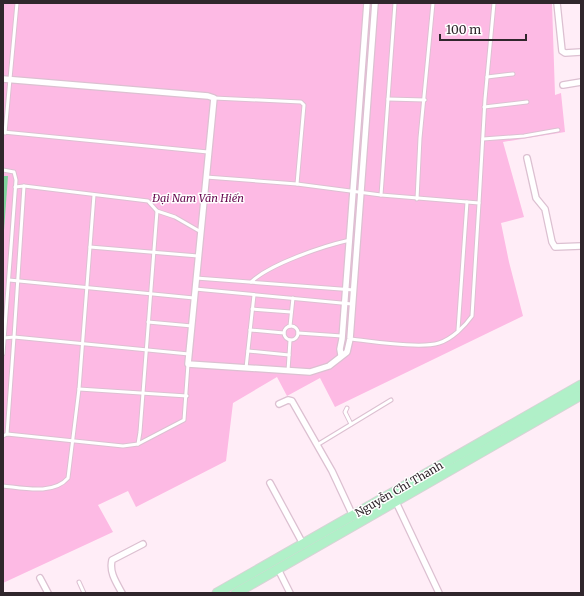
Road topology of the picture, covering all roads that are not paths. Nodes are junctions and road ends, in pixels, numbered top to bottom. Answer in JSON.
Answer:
{"nodes":[{"id":1,"x":17,"y":3,"type":"edge"},
{"id":2,"x":367,"y":3,"type":"edge"},
{"id":3,"x":375,"y":3,"type":"edge"},
{"id":4,"x":394,"y":3,"type":"edge"},
{"id":5,"x":433,"y":3,"type":"edge"},
{"id":6,"x":494,"y":3,"type":"edge"},
{"id":7,"x":557,"y":3,"type":"edge"},
{"id":8,"x":581,"y":52,"type":"edge"},
{"id":9,"x":513,"y":74,"type":"dead end"},
{"id":10,"x":487,"y":77,"type":"junction"},
{"id":11,"x":3,"y":79,"type":"edge"},
{"id":12,"x":10,"y":79,"type":"junction"},
{"id":13,"x":581,"y":82,"type":"edge"},
{"id":14,"x":563,"y":85,"type":"dead end"},
{"id":15,"x":214,"y":98,"type":"junction"},
{"id":16,"x":388,"y":99,"type":"junction"},
{"id":17,"x":425,"y":100,"type":"junction"},
{"id":18,"x":527,"y":102,"type":"dead end"},
{"id":19,"x":484,"y":106,"type":"junction"},
{"id":20,"x":558,"y":130,"type":"dead end"},
{"id":21,"x":4,"y":132,"type":"edge"},
{"id":22,"x":483,"y":139,"type":"junction"},
{"id":23,"x":208,"y":152,"type":"junction"},
{"id":24,"x":527,"y":158,"type":"dead end"},
{"id":25,"x":3,"y":170,"type":"edge"},
{"id":26,"x":206,"y":177,"type":"junction"},
{"id":27,"x":297,"y":184,"type":"junction"},
{"id":28,"x":24,"y":186,"type":"junction"},
{"id":29,"x":16,"y":187,"type":"junction"},
{"id":30,"x":357,"y":192,"type":"junction"},
{"id":31,"x":94,"y":195,"type":"junction"},
{"id":32,"x":381,"y":195,"type":"junction"},
{"id":33,"x":417,"y":198,"type":"junction"},
{"id":34,"x":467,"y":202,"type":"junction"},
{"id":35,"x":478,"y":203,"type":"junction"},
{"id":36,"x":157,"y":211,"type":"junction"},
{"id":37,"x":201,"y":232,"type":"junction"},
{"id":38,"x":350,"y":240,"type":"junction"},
{"id":39,"x":581,"y":246,"type":"edge"},
{"id":40,"x":90,"y":247,"type":"junction"},
{"id":41,"x":154,"y":251,"type":"junction"},
{"id":42,"x":198,"y":256,"type":"junction"},
{"id":43,"x":196,"y":278,"type":"junction"},
{"id":44,"x":9,"y":280,"type":"junction"},
{"id":45,"x":18,"y":281,"type":"junction"},
{"id":46,"x":251,"y":282,"type":"junction"},
{"id":47,"x":86,"y":288,"type":"junction"},
{"id":48,"x":195,"y":289,"type":"junction"},
{"id":49,"x":354,"y":290,"type":"junction"},
{"id":50,"x":345,"y":291,"type":"junction"},
{"id":51,"x":150,"y":294,"type":"junction"},
{"id":52,"x":254,"y":295,"type":"junction"},
{"id":53,"x":194,"y":298,"type":"junction"},
{"id":54,"x":293,"y":298,"type":"junction"},
{"id":55,"x":344,"y":303,"type":"junction"},
{"id":56,"x":353,"y":304,"type":"junction"},
{"id":57,"x":252,"y":309,"type":"junction"},
{"id":58,"x":291,"y":312,"type":"junction"},
{"id":59,"x":148,"y":322,"type":"junction"},
{"id":60,"x":192,"y":326,"type":"junction"},
{"id":61,"x":290,"y":326,"type":"junction"},
{"id":62,"x":250,"y":330,"type":"junction"},
{"id":63,"x":458,"y":330,"type":"junction"},
{"id":64,"x":284,"y":333,"type":"junction"},
{"id":65,"x":298,"y":333,"type":"junction"},
{"id":66,"x":342,"y":336,"type":"junction"},
{"id":67,"x":14,"y":337,"type":"junction"},
{"id":68,"x":4,"y":338,"type":"junction"},
{"id":69,"x":350,"y":339,"type":"junction"},
{"id":70,"x":290,"y":340,"type":"junction"},
{"id":71,"x":82,"y":344,"type":"junction"},
{"id":72,"x":146,"y":350,"type":"junction"},
{"id":73,"x":248,"y":351,"type":"junction"},
{"id":74,"x":3,"y":354,"type":"edge"},
{"id":75,"x":189,"y":354,"type":"junction"},
{"id":76,"x":289,"y":355,"type":"junction"},
{"id":77,"x":341,"y":355,"type":"junction"},
{"id":78,"x":188,"y":364,"type":"junction"},
{"id":79,"x":246,"y":368,"type":"junction"},
{"id":80,"x":288,"y":371,"type":"junction"},
{"id":81,"x":581,"y":385,"type":"edge"},
{"id":82,"x":79,"y":389,"type":"junction"},
{"id":83,"x":143,"y":393,"type":"junction"},
{"id":84,"x":581,"y":395,"type":"edge"},
{"id":85,"x":187,"y":396,"type":"junction"},
{"id":86,"x":570,"y":396,"type":"junction"},
{"id":87,"x":391,"y":400,"type":"dead end"},
{"id":88,"x":279,"y":404,"type":"dead end"},
{"id":89,"x":347,"y":408,"type":"dead end"},
{"id":90,"x":351,"y":424,"type":"junction"},
{"id":91,"x":7,"y":434,"type":"junction"},
{"id":92,"x":3,"y":436,"type":"edge"},
{"id":93,"x":74,"y":441,"type":"junction"},
{"id":94,"x":138,"y":444,"type":"junction"},
{"id":95,"x":317,"y":446,"type":"junction"},
{"id":96,"x":270,"y":483,"type":"dead end"},
{"id":97,"x":3,"y":486,"type":"edge"},
{"id":98,"x":396,"y":502,"type":"junction"},
{"id":99,"x":355,"y":520,"type":"junction"},
{"id":100,"x":143,"y":544,"type":"dead end"},
{"id":101,"x":303,"y":544,"type":"junction"},
{"id":102,"x":278,"y":569,"type":"junction"},
{"id":103,"x":40,"y":578,"type":"dead end"},
{"id":104,"x":79,"y":582,"type":"dead end"},
{"id":105,"x":223,"y":592,"type":"edge"},
{"id":106,"x":48,"y":593,"type":"edge"},
{"id":107,"x":84,"y":593,"type":"edge"},
{"id":108,"x":122,"y":593,"type":"edge"},
{"id":109,"x":236,"y":593,"type":"edge"},
{"id":110,"x":290,"y":593,"type":"edge"},
{"id":111,"x":439,"y":593,"type":"edge"}],
"edges":[{"from":1,"to":12,"type":"lane"},
{"from":2,"to":30,"type":"street"},
{"from":3,"to":30,"type":"street"},
{"from":4,"to":16,"type":"lane"},
{"from":5,"to":17,"type":"lane"},
{"from":6,"to":10,"type":"lane"},
{"from":7,"to":8,"type":"street"},
{"from":9,"to":10,"type":"lane"},
{"from":10,"to":19,"type":"lane"},
{"from":11,"to":12,"type":"street"},
{"from":12,"to":15,"type":"street"},
{"from":12,"to":21,"type":"lane"},
{"from":13,"to":14,"type":"street"},
{"from":15,"to":23,"type":"street"},
{"from":15,"to":27,"type":"lane"},
{"from":16,"to":17,"type":"lane"},
{"from":16,"to":32,"type":"lane"},
{"from":17,"to":33,"type":"lane"},
{"from":18,"to":19,"type":"lane"},
{"from":19,"to":22,"type":"lane"},
{"from":20,"to":22,"type":"lane"},
{"from":21,"to":23,"type":"lane"},
{"from":22,"to":35,"type":"lane"},
{"from":23,"to":26,"type":"street"},
{"from":24,"to":39,"type":"street"},
{"from":25,"to":29,"type":"lane"},
{"from":26,"to":27,"type":"lane"},
{"from":26,"to":37,"type":"street"},
{"from":27,"to":30,"type":"lane"},
{"from":28,"to":29,"type":"lane"},
{"from":28,"to":31,"type":"lane"},
{"from":28,"to":45,"type":"lane"},
{"from":29,"to":44,"type":"lane"},
{"from":30,"to":32,"type":"lane"},
{"from":30,"to":38,"type":"street"},
{"from":30,"to":49,"type":"street"},
{"from":31,"to":36,"type":"lane"},
{"from":31,"to":40,"type":"lane"},
{"from":32,"to":33,"type":"lane"},
{"from":33,"to":34,"type":"lane"},
{"from":34,"to":35,"type":"lane"},
{"from":34,"to":63,"type":"lane"},
{"from":35,"to":63,"type":"lane"},
{"from":36,"to":37,"type":"lane"},
{"from":36,"to":41,"type":"lane"},
{"from":37,"to":42,"type":"street"},
{"from":38,"to":46,"type":"lane"},
{"from":38,"to":50,"type":"street"},
{"from":40,"to":41,"type":"lane"},
{"from":40,"to":47,"type":"lane"},
{"from":41,"to":42,"type":"lane"},
{"from":41,"to":51,"type":"lane"},
{"from":42,"to":43,"type":"street"},
{"from":43,"to":46,"type":"lane"},
{"from":43,"to":48,"type":"street"},
{"from":44,"to":45,"type":"lane"},
{"from":44,"to":68,"type":"lane"},
{"from":45,"to":47,"type":"lane"},
{"from":45,"to":67,"type":"lane"},
{"from":46,"to":50,"type":"lane"},
{"from":47,"to":51,"type":"lane"},
{"from":47,"to":71,"type":"lane"},
{"from":48,"to":52,"type":"lane"},
{"from":48,"to":53,"type":"street"},
{"from":49,"to":50,"type":"lane"},
{"from":49,"to":56,"type":"street"},
{"from":50,"to":55,"type":"street"},
{"from":51,"to":53,"type":"lane"},
{"from":51,"to":59,"type":"lane"},
{"from":52,"to":54,"type":"lane"},
{"from":52,"to":57,"type":"lane"},
{"from":53,"to":60,"type":"street"},
{"from":54,"to":55,"type":"lane"},
{"from":54,"to":58,"type":"lane"},
{"from":55,"to":56,"type":"lane"},
{"from":55,"to":66,"type":"street"},
{"from":56,"to":69,"type":"street"},
{"from":57,"to":58,"type":"lane"},
{"from":57,"to":62,"type":"lane"},
{"from":58,"to":61,"type":"lane"},
{"from":59,"to":60,"type":"lane"},
{"from":59,"to":72,"type":"lane"},
{"from":60,"to":75,"type":"street"},
{"from":61,"to":64,"type":"lane"},
{"from":61,"to":65,"type":"lane"},
{"from":62,"to":64,"type":"lane"},
{"from":62,"to":73,"type":"lane"},
{"from":63,"to":69,"type":"lane"},
{"from":64,"to":70,"type":"lane"},
{"from":65,"to":66,"type":"lane"},
{"from":65,"to":70,"type":"lane"},
{"from":66,"to":77,"type":"street"},
{"from":67,"to":68,"type":"lane"},
{"from":67,"to":71,"type":"lane"},
{"from":67,"to":91,"type":"lane"},
{"from":68,"to":74,"type":"lane"},
{"from":69,"to":77,"type":"street"},
{"from":70,"to":76,"type":"lane"},
{"from":71,"to":72,"type":"lane"},
{"from":71,"to":82,"type":"lane"},
{"from":72,"to":75,"type":"lane"},
{"from":72,"to":83,"type":"lane"},
{"from":73,"to":76,"type":"lane"},
{"from":73,"to":79,"type":"lane"},
{"from":75,"to":78,"type":"street"},
{"from":76,"to":80,"type":"lane"},
{"from":77,"to":80,"type":"street"},
{"from":78,"to":79,"type":"street"},
{"from":78,"to":85,"type":"lane"},
{"from":79,"to":80,"type":"street"},
{"from":81,"to":86,"type":"main road","name":"Nguyễn Chí Thanh"},
{"from":82,"to":83,"type":"lane"},
{"from":82,"to":93,"type":"lane"},
{"from":83,"to":85,"type":"lane"},
{"from":83,"to":94,"type":"lane"},
{"from":84,"to":86,"type":"main road","name":"Nguyễn Chí Thanh"},
{"from":85,"to":94,"type":"lane"},
{"from":86,"to":98,"type":"main road","name":"Nguyễn Chí Thanh"},
{"from":86,"to":99,"type":"main road","name":"Nguyễn Chí Thanh"},
{"from":87,"to":90,"type":"lane"},
{"from":88,"to":95,"type":"street"},
{"from":89,"to":90,"type":"lane"},
{"from":90,"to":95,"type":"lane"},
{"from":91,"to":92,"type":"lane"},
{"from":91,"to":93,"type":"lane"},
{"from":93,"to":94,"type":"lane"},
{"from":93,"to":97,"type":"lane"},
{"from":95,"to":99,"type":"street"},
{"from":96,"to":101,"type":"street"},
{"from":98,"to":99,"type":"main road","name":"Nguyễn Chí Thanh"},
{"from":98,"to":111,"type":"street"},
{"from":99,"to":101,"type":"main road","name":"Nguyễn Chí Thanh"},
{"from":99,"to":102,"type":"main road","name":"Nguyễn Chí Thanh"},
{"from":100,"to":108,"type":"street"},
{"from":101,"to":105,"type":"main road","name":"Nguyễn Chí Thanh"},
{"from":102,"to":109,"type":"main road","name":"Nguyễn Chí Thanh"},
{"from":102,"to":110,"type":"street"},
{"from":103,"to":106,"type":"street"},
{"from":104,"to":107,"type":"lane"}]}
